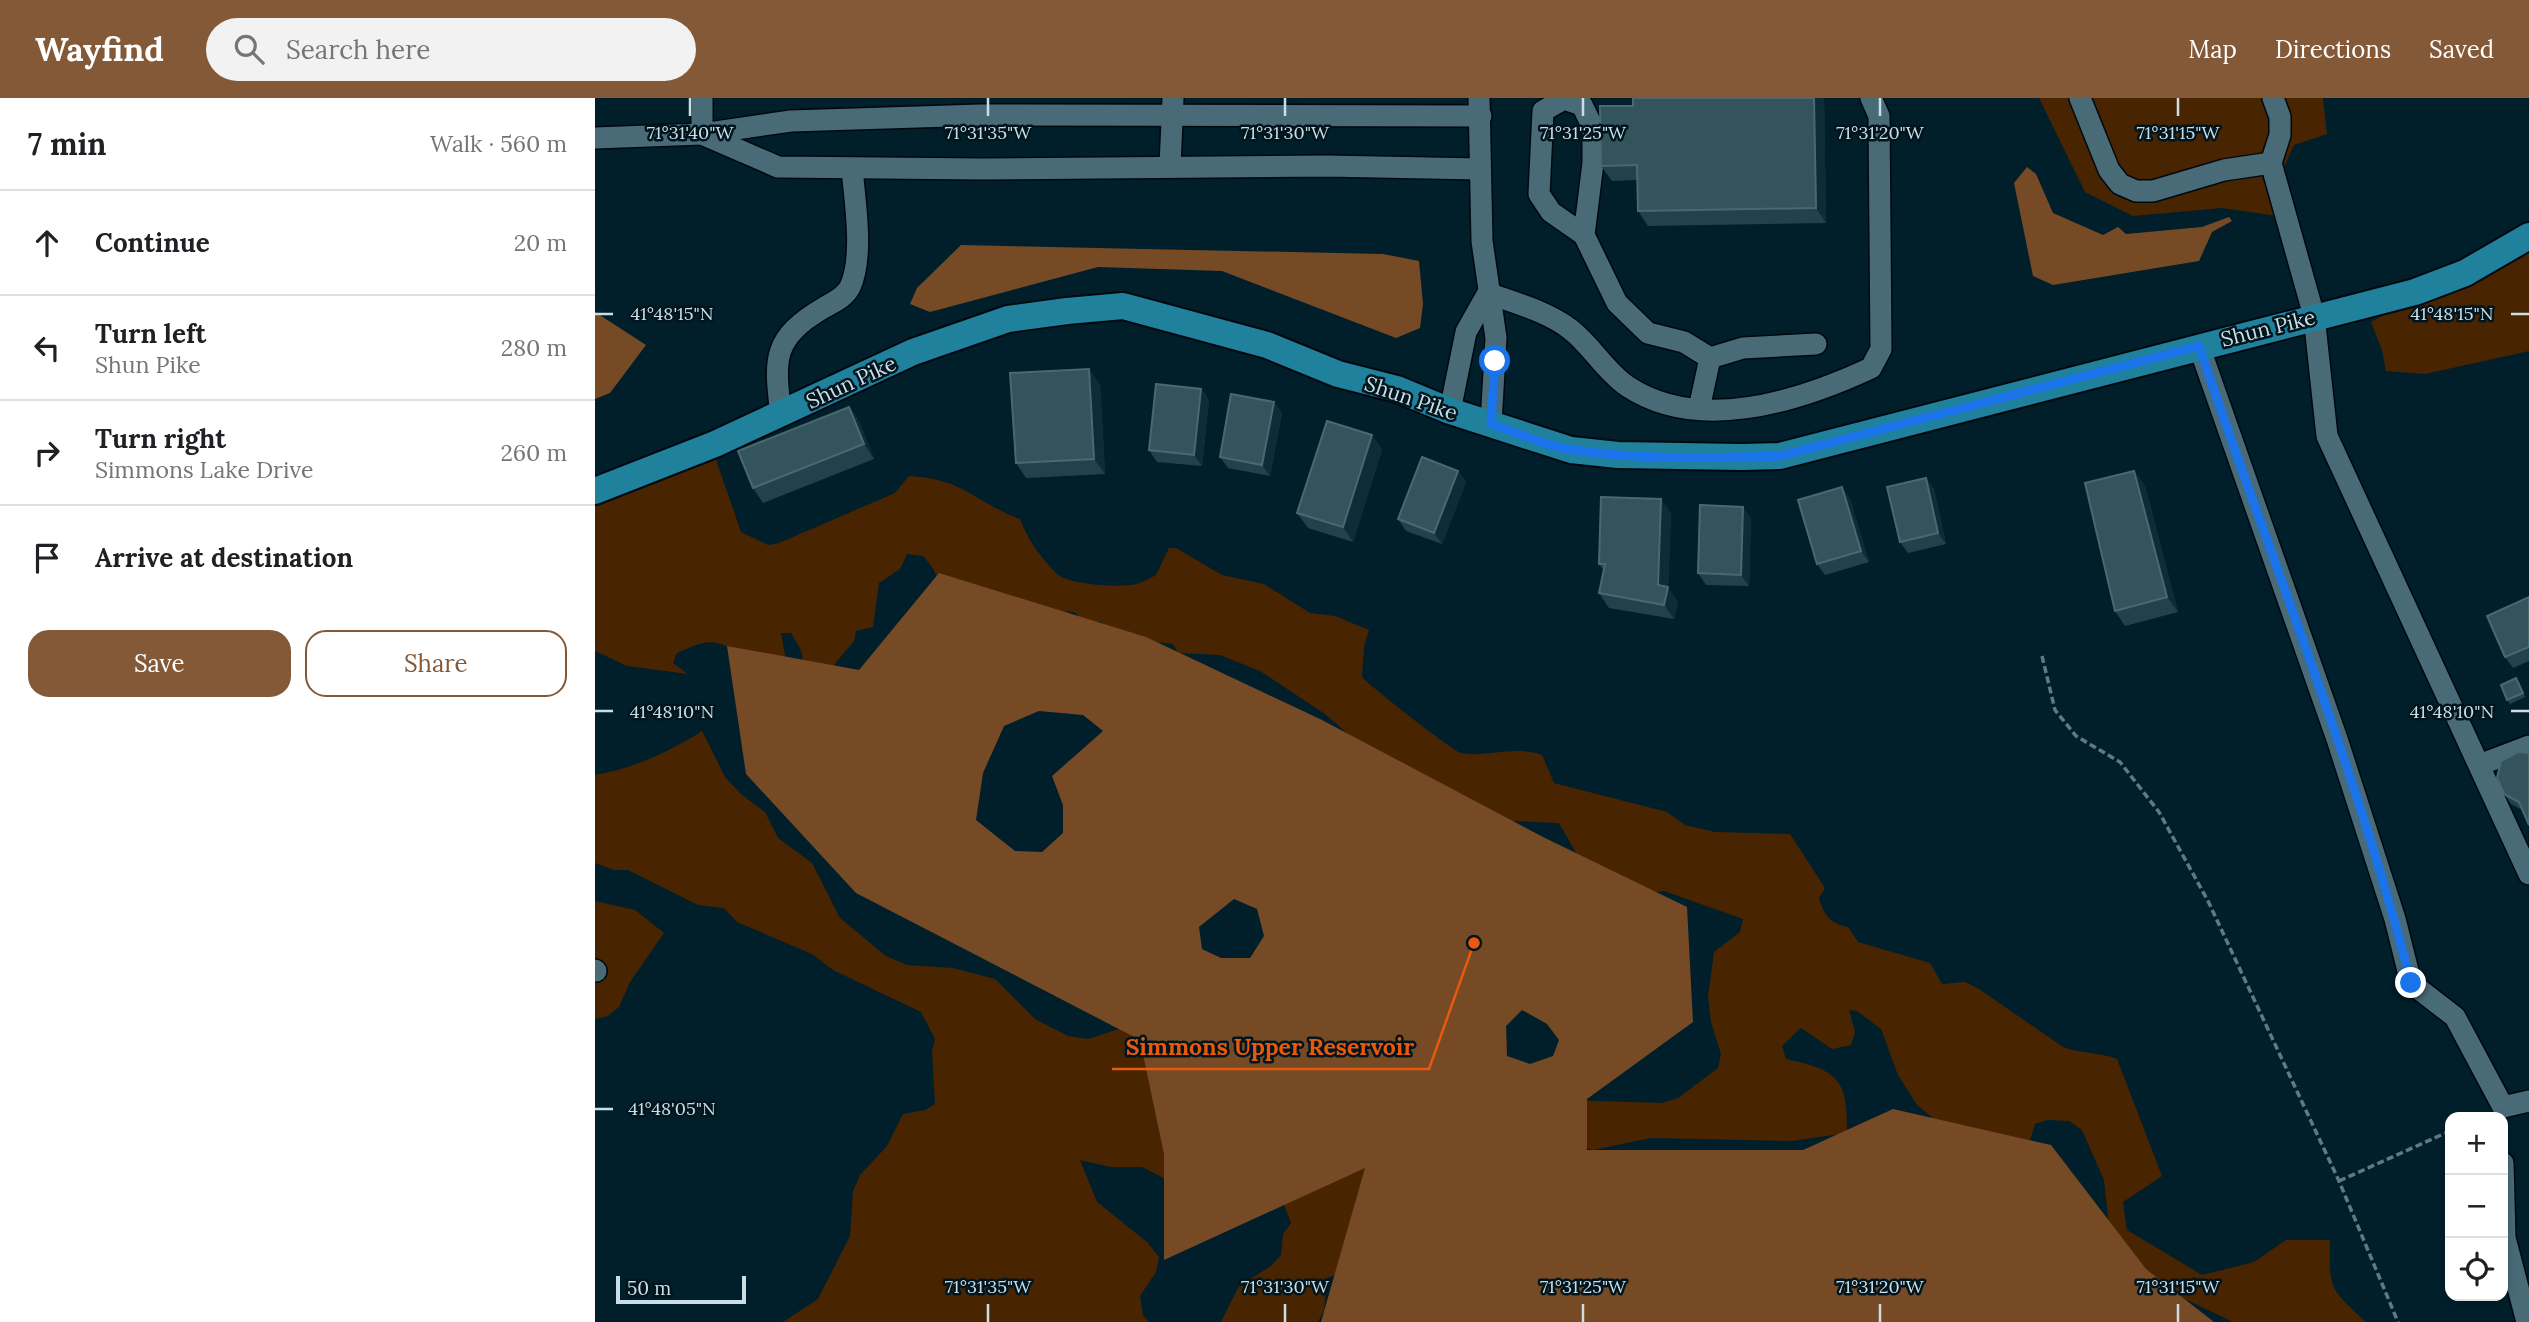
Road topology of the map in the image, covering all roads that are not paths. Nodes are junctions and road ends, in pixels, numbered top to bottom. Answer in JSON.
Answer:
{"nodes":[{"id":1,"x":702,"y":98,"type":"edge"},
{"id":2,"x":1871,"y":98,"type":"edge"},
{"id":3,"x":2080,"y":98,"type":"edge"},
{"id":4,"x":2273,"y":98,"type":"edge"},
{"id":5,"x":1173,"y":106,"type":"edge"},
{"id":6,"x":1480,"y":107,"type":"edge"},
{"id":7,"x":702,"y":134,"type":"junction"},
{"id":8,"x":595,"y":138,"type":"edge"},
{"id":9,"x":2271,"y":163,"type":"junction"},
{"id":10,"x":1170,"y":166,"type":"junction"},
{"id":11,"x":852,"y":169,"type":"junction"},
{"id":12,"x":1479,"y":169,"type":"junction"},
{"id":13,"x":1584,"y":234,"type":"junction"},
{"id":14,"x":2529,"y":236,"type":"edge"},
{"id":15,"x":1487,"y":293,"type":"junction"},
{"id":16,"x":2314,"y":316,"type":"junction"},
{"id":17,"x":1816,"y":344,"type":"dead end"},
{"id":18,"x":2199,"y":346,"type":"junction"},
{"id":19,"x":1710,"y":359,"type":"junction"},
{"id":20,"x":1699,"y":409,"type":"junction"},
{"id":21,"x":1450,"y":411,"type":"junction"},
{"id":22,"x":781,"y":415,"type":"junction"},
{"id":23,"x":1491,"y":424,"type":"junction"},
{"id":24,"x":595,"y":491,"type":"edge"},
{"id":25,"x":2529,"y":746,"type":"edge"},
{"id":26,"x":2479,"y":765,"type":"junction"},
{"id":27,"x":2529,"y":874,"type":"edge"},
{"id":28,"x":2529,"y":1101,"type":"edge"},
{"id":29,"x":2503,"y":1112,"type":"edge"},
{"id":30,"x":2503,"y":1175,"type":"edge"},
{"id":31,"x":2527,"y":1322,"type":"edge"}],
"edges":[{"from":1,"to":7,"type":"street"},
{"from":2,"to":20,"type":"street"},
{"from":3,"to":9,"type":"street"},
{"from":4,"to":9,"type":"street"},
{"from":5,"to":6,"type":"street"},
{"from":5,"to":7,"type":"street"},
{"from":5,"to":10,"type":"street"},
{"from":6,"to":12,"type":"street"},
{"from":7,"to":8,"type":"street"},
{"from":7,"to":11,"type":"street"},
{"from":9,"to":16,"type":"street"},
{"from":10,"to":11,"type":"street"},
{"from":10,"to":12,"type":"street"},
{"from":11,"to":22,"type":"street"},
{"from":12,"to":15,"type":"street"},
{"from":13,"to":13,"type":"street"},
{"from":13,"to":19,"type":"street"},
{"from":14,"to":16,"type":"main road","name":"Shun Pike"},
{"from":15,"to":20,"type":"street"},
{"from":15,"to":21,"type":"street"},
{"from":15,"to":23,"type":"street"},
{"from":16,"to":18,"type":"main road","name":"Shun Pike"},
{"from":16,"to":26,"type":"street"},
{"from":17,"to":19,"type":"street"},
{"from":18,"to":23,"type":"main road","name":"Shun Pike"},
{"from":18,"to":29,"type":"street"},
{"from":19,"to":20,"type":"street"},
{"from":21,"to":22,"type":"main road","name":"Shun Pike"},
{"from":21,"to":23,"type":"main road","name":"Shun Pike"},
{"from":22,"to":24,"type":"main road","name":"Shun Pike"},
{"from":25,"to":26,"type":"street"},
{"from":26,"to":27,"type":"street"},
{"from":28,"to":29,"type":"street"},
{"from":30,"to":31,"type":"street"}]}
